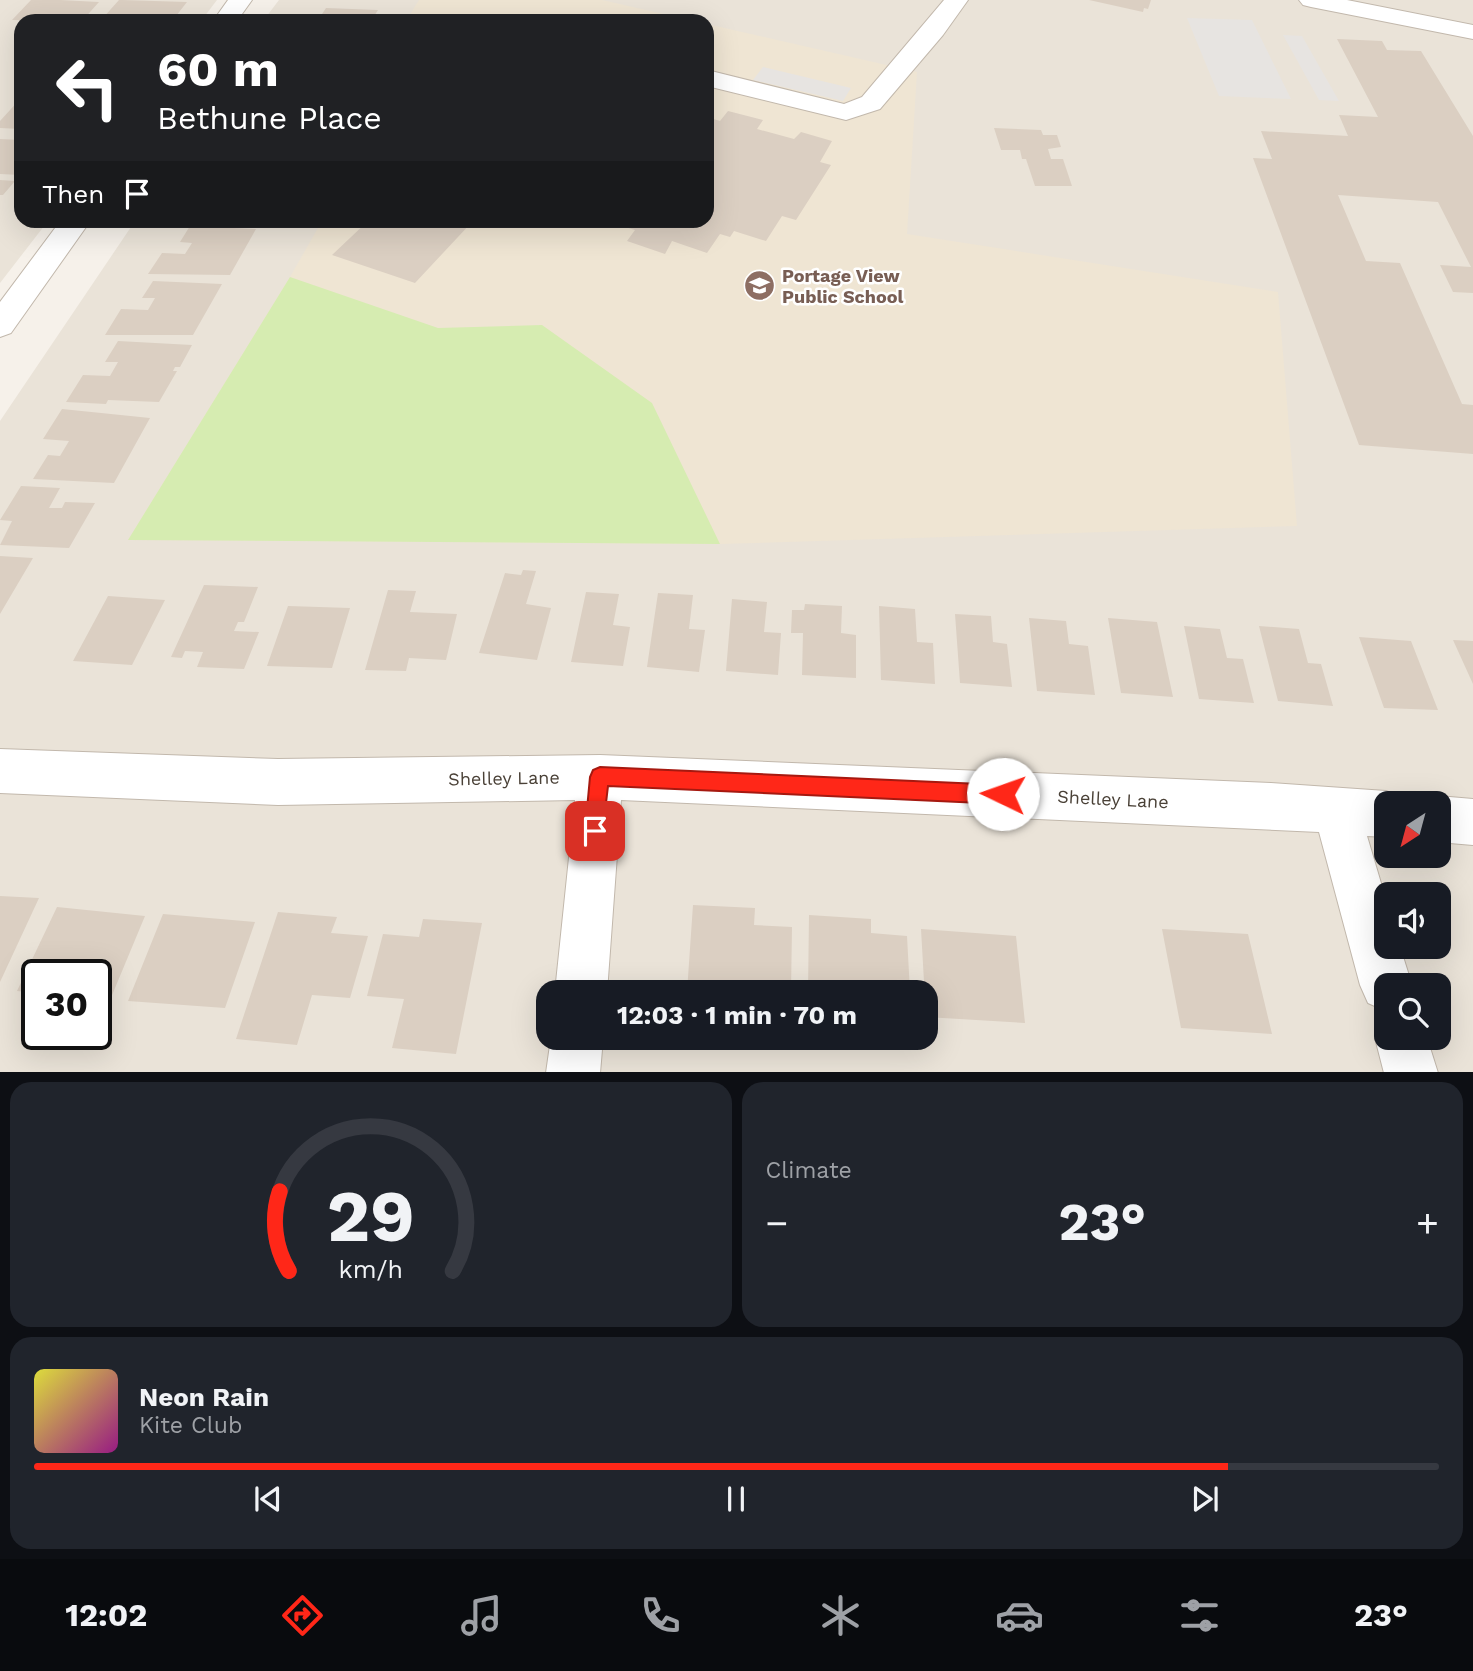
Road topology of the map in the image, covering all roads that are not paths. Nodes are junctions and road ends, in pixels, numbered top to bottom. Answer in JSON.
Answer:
{"nodes":[{"id":1,"x":956,"y":0,"type":"edge"},
{"id":2,"x":1311,"y":0,"type":"edge"},
{"id":3,"x":1473,"y":32,"type":"edge"},
{"id":4,"x":714,"y":80,"type":"edge"},
{"id":5,"x":72,"y":228,"type":"edge"},
{"id":6,"x":0,"y":326,"type":"edge"},
{"id":7,"x":0,"y":771,"type":"edge"},
{"id":8,"x":600,"y":777,"type":"junction"},
{"id":9,"x":1336,"y":810,"type":"junction"},
{"id":10,"x":1374,"y":813,"type":"edge"},
{"id":11,"x":1451,"y":820,"type":"edge"},
{"id":12,"x":1473,"y":822,"type":"edge"},
{"id":13,"x":1383,"y":973,"type":"edge"},
{"id":14,"x":582,"y":980,"type":"edge"},
{"id":15,"x":576,"y":1050,"type":"edge"},
{"id":16,"x":1404,"y":1050,"type":"edge"},
{"id":17,"x":573,"y":1072,"type":"edge"},
{"id":18,"x":1411,"y":1072,"type":"edge"}],
"edges":[{"from":1,"to":4,"type":"street"},
{"from":2,"to":3,"type":"street"},
{"from":5,"to":6,"type":"street"},
{"from":7,"to":8,"type":"street","name":"Shelley Lane"},
{"from":8,"to":9,"type":"street","name":"Shelley Lane"},
{"from":8,"to":14,"type":"street"},
{"from":9,"to":10,"type":"street","name":"Shelley Lane"},
{"from":9,"to":13,"type":"street"},
{"from":11,"to":12,"type":"street"},
{"from":15,"to":17,"type":"street"},
{"from":16,"to":18,"type":"street"}]}
